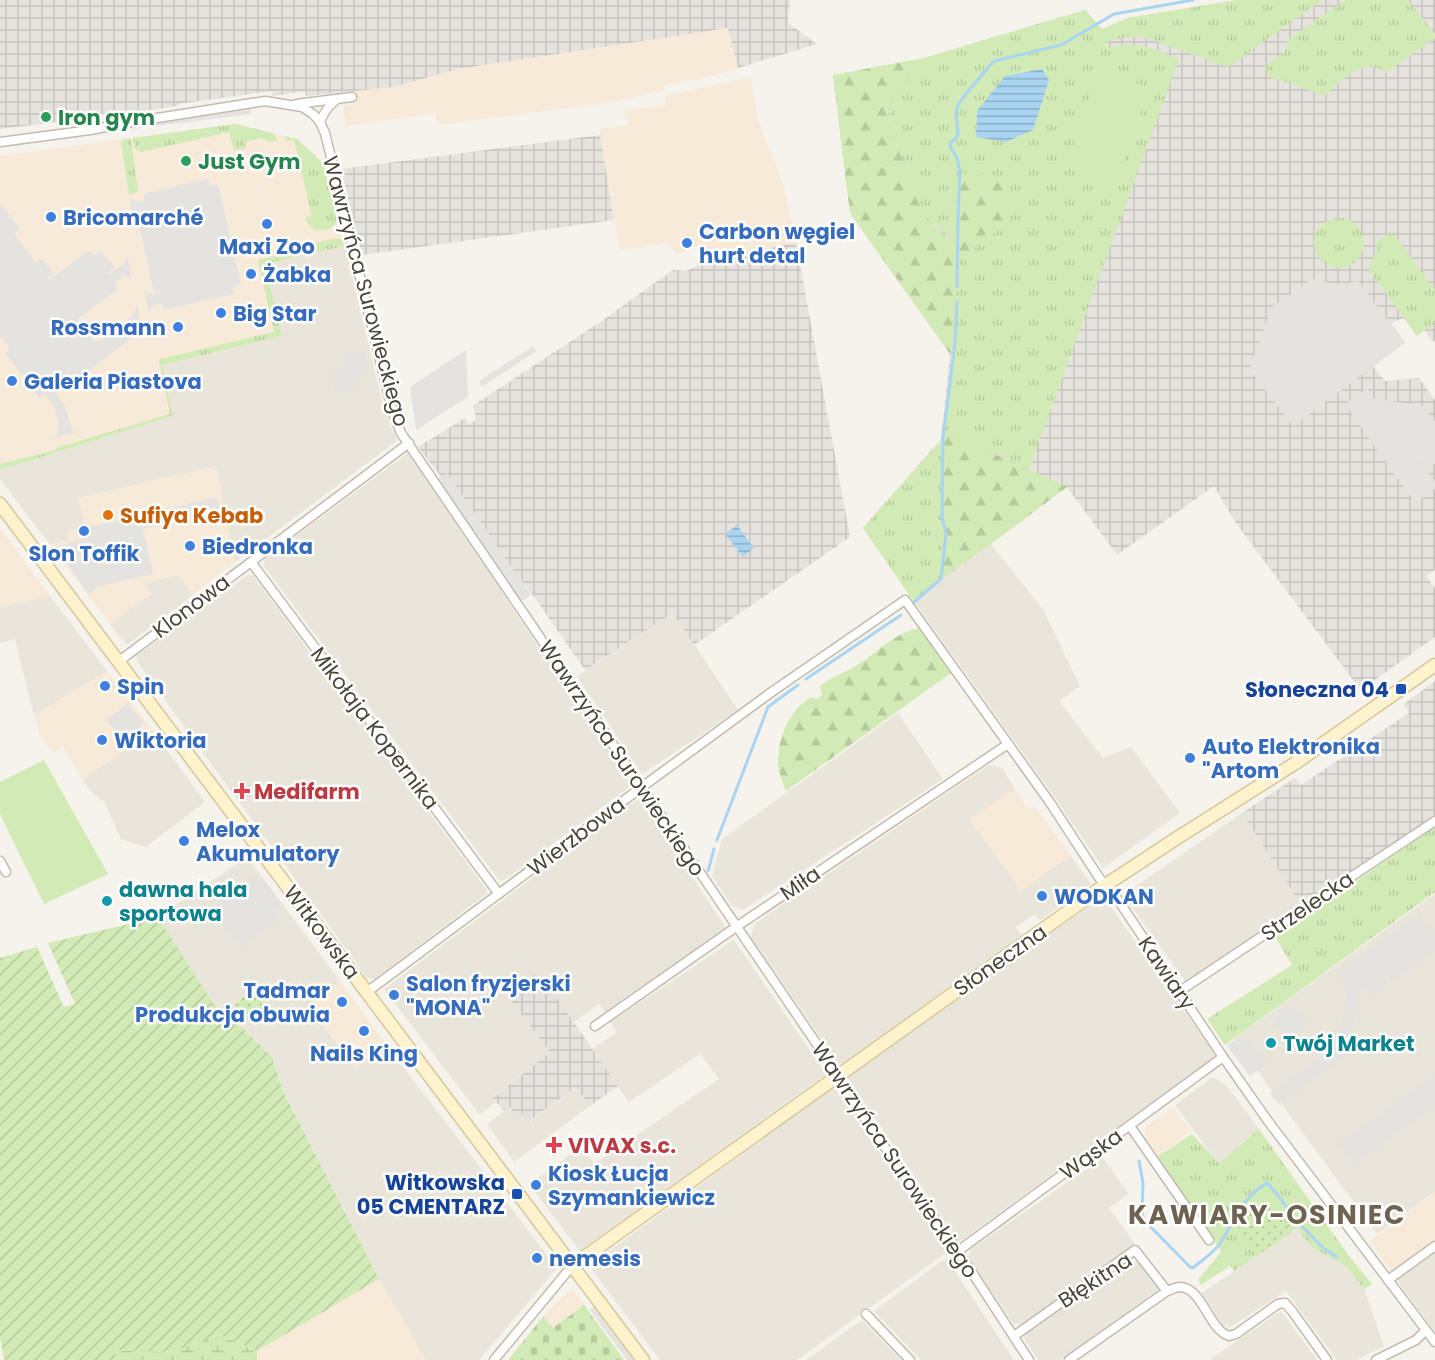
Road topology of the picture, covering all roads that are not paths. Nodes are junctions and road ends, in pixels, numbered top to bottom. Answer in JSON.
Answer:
{"nodes":[{"id":1,"x":352,"y":97,"type":"dead end"},
{"id":2,"x":337,"y":99,"type":"junction"},
{"id":3,"x":291,"y":105,"type":"junction"},
{"id":4,"x":320,"y":122,"type":"junction"},
{"id":5,"x":0,"y":142,"type":"edge"},
{"id":6,"x":409,"y":443,"type":"junction"},
{"id":7,"x":0,"y":504,"type":"edge"},
{"id":8,"x":250,"y":562,"type":"junction"},
{"id":9,"x":905,"y":600,"type":"joint"},
{"id":10,"x":118,"y":662,"type":"junction"},
{"id":11,"x":1435,"y":664,"type":"edge"},
{"id":12,"x":1008,"y":744,"type":"junction"},
{"id":13,"x":642,"y":787,"type":"junction"},
{"id":14,"x":1435,"y":821,"type":"edge"},
{"id":15,"x":0,"y":861,"type":"edge"},
{"id":16,"x":6,"y":872,"type":"dead end"},
{"id":17,"x":1107,"y":884,"type":"junction"},
{"id":18,"x":500,"y":894,"type":"junction"},
{"id":19,"x":736,"y":927,"type":"junction"},
{"id":20,"x":1180,"y":991,"type":"junction"},
{"id":21,"x":367,"y":992,"type":"junction"},
{"id":22,"x":595,"y":1026,"type":"dead end"},
{"id":23,"x":1223,"y":1057,"type":"junction"},
{"id":24,"x":837,"y":1076,"type":"junction"},
{"id":25,"x":1130,"y":1126,"type":"junction"},
{"id":26,"x":1209,"y":1240,"type":"dead end"},
{"id":27,"x":1435,"y":1246,"type":"edge"},
{"id":28,"x":958,"y":1251,"type":"junction"},
{"id":29,"x":572,"y":1266,"type":"junction"},
{"id":30,"x":1388,"y":1281,"type":"junction"},
{"id":31,"x":1167,"y":1292,"type":"junction"},
{"id":32,"x":866,"y":1314,"type":"dead end"},
{"id":33,"x":1425,"y":1331,"type":"junction"},
{"id":34,"x":1014,"y":1336,"type":"junction"},
{"id":35,"x":1435,"y":1342,"type":"edge"},
{"id":36,"x":1027,"y":1359,"type":"edge"},
{"id":37,"x":494,"y":1360,"type":"edge"},
{"id":38,"x":643,"y":1360,"type":"edge"},
{"id":39,"x":910,"y":1360,"type":"edge"},
{"id":40,"x":1069,"y":1360,"type":"edge"},
{"id":41,"x":1327,"y":1360,"type":"edge"},
{"id":42,"x":1376,"y":1360,"type":"edge"}],
"edges":[{"from":1,"to":2,"type":"street"},
{"from":2,"to":3,"type":"street"},
{"from":2,"to":4,"type":"street"},
{"from":3,"to":4,"type":"street","name":"Wawrzyńca Surowieckiego"},
{"from":3,"to":5,"type":"street"},
{"from":4,"to":6,"type":"street","name":"Wawrzyńca Surowieckiego"},
{"from":6,"to":8,"type":"street","name":"Klonowa"},
{"from":6,"to":13,"type":"street","name":"Wawrzyńca Surowieckiego"},
{"from":7,"to":10,"type":"street","name":"Witkowska"},
{"from":8,"to":10,"type":"street","name":"Klonowa"},
{"from":8,"to":18,"type":"street","name":"Mikołaja Kopernika"},
{"from":9,"to":12,"type":"street","name":"Kawiary"},
{"from":9,"to":13,"type":"street","name":"Wierzbowa"},
{"from":10,"to":21,"type":"street","name":"Witkowska"},
{"from":11,"to":17,"type":"street","name":"Słoneczna"},
{"from":12,"to":17,"type":"street","name":"Kawiary"},
{"from":12,"to":19,"type":"street","name":"Miła"},
{"from":13,"to":18,"type":"street","name":"Wierzbowa"},
{"from":13,"to":19,"type":"street","name":"Wawrzyńca Surowieckiego"},
{"from":14,"to":20,"type":"street","name":"Strzelecka"},
{"from":15,"to":16,"type":"street"},
{"from":17,"to":20,"type":"street","name":"Kawiary"},
{"from":17,"to":24,"type":"street","name":"Słoneczna"},
{"from":18,"to":21,"type":"street","name":"Wierzbowa"},
{"from":19,"to":22,"type":"street","name":"Miła"},
{"from":19,"to":24,"type":"street","name":"Wawrzyńca Surowieckiego"},
{"from":20,"to":23,"type":"street","name":"Kawiary"},
{"from":21,"to":29,"type":"street","name":"Witkowska"},
{"from":23,"to":25,"type":"street","name":"Wąska"},
{"from":23,"to":30,"type":"street","name":"Kawiary"},
{"from":24,"to":28,"type":"street","name":"Wawrzyńca Surowieckiego"},
{"from":24,"to":29,"type":"street","name":"Słoneczna"},
{"from":25,"to":26,"type":"street"},
{"from":25,"to":28,"type":"street","name":"Wąska"},
{"from":27,"to":30,"type":"street"},
{"from":28,"to":34,"type":"street","name":"Wawrzyńca Surowieckiego"},
{"from":29,"to":37,"type":"street"},
{"from":29,"to":38,"type":"street","name":"Witkowska"},
{"from":30,"to":33,"type":"street","name":"Kawiary"},
{"from":31,"to":34,"type":"street","name":"Błękitna"},
{"from":31,"to":40,"type":"street"},
{"from":31,"to":41,"type":"street"},
{"from":32,"to":39,"type":"street"},
{"from":33,"to":35,"type":"street","name":"Kawiary"},
{"from":33,"to":42,"type":"street"},
{"from":34,"to":36,"type":"street","name":"Wawrzyńca Surowieckiego"}]}
